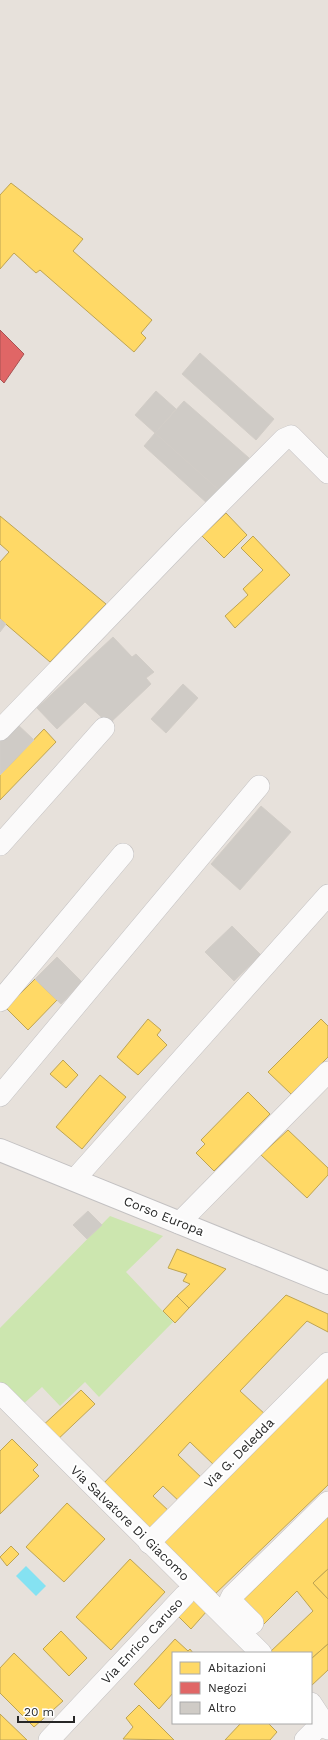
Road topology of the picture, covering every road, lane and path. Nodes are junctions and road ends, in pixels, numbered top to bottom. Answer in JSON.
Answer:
{"nodes":[{"id":1,"x":328,"y":473,"type":"edge"},
{"id":2,"x":104,"y":728,"type":"dead end"},
{"id":3,"x":0,"y":730,"type":"edge"},
{"id":4,"x":259,"y":786,"type":"dead end"},
{"id":5,"x":0,"y":845,"type":"edge"},
{"id":6,"x":123,"y":854,"type":"dead end"},
{"id":7,"x":328,"y":895,"type":"edge"},
{"id":8,"x":0,"y":1001,"type":"edge"},
{"id":9,"x":328,"y":1072,"type":"edge"},
{"id":10,"x":0,"y":1096,"type":"edge"},
{"id":11,"x":0,"y":1150,"type":"edge"},
{"id":12,"x":74,"y":1180,"type":"junction"},
{"id":13,"x":179,"y":1222,"type":"junction"},
{"id":14,"x":328,"y":1283,"type":"edge"},
{"id":15,"x":328,"y":1363,"type":"edge"},
{"id":16,"x":0,"y":1393,"type":"edge"},
{"id":17,"x":328,"y":1502,"type":"edge"},
{"id":18,"x":149,"y":1543,"type":"junction"},
{"id":19,"x":185,"y":1595,"type":"dead end"},
{"id":20,"x":253,"y":1623,"type":"dead end"},
{"id":21,"x":260,"y":1652,"type":"edge"},
{"id":22,"x":312,"y":1705,"type":"edge"},
{"id":23,"x":326,"y":1726,"type":"edge"},
{"id":24,"x":49,"y":1740,"type":"edge"},
{"id":25,"x":305,"y":1740,"type":"edge"}],
"edges":[{"from":1,"to":3,"type":"street"},
{"from":2,"to":5,"type":"street"},
{"from":4,"to":10,"type":"street"},
{"from":6,"to":8,"type":"street"},
{"from":7,"to":12,"type":"street"},
{"from":9,"to":13,"type":"street"},
{"from":11,"to":12,"type":"main road","name":"Corso Europa"},
{"from":12,"to":13,"type":"main road","name":"Corso Europa"},
{"from":13,"to":14,"type":"main road","name":"Corso Europa"},
{"from":15,"to":18,"type":"street","name":"Via G. Deledda"},
{"from":16,"to":18,"type":"street","name":"Via Salvatore Di Giacomo"},
{"from":17,"to":20,"type":"street"},
{"from":18,"to":21,"type":"street","name":"Via Salvatore Di Giacomo"},
{"from":19,"to":24,"type":"street","name":"Via Enrico Caruso"},
{"from":22,"to":23,"type":"street"},
{"from":23,"to":25,"type":"street"}]}
